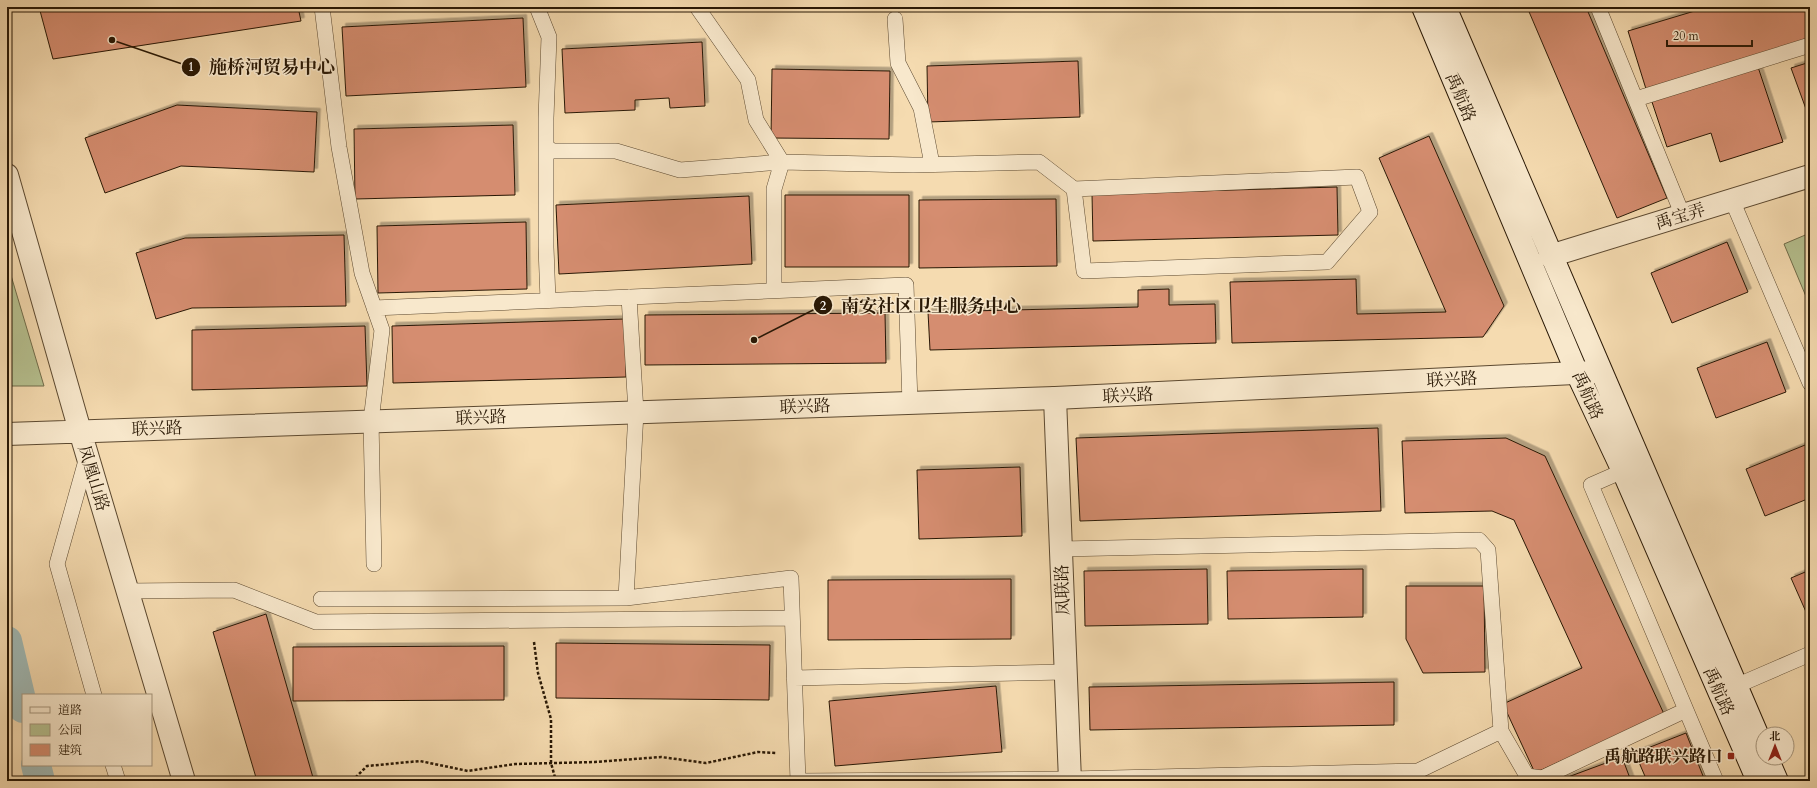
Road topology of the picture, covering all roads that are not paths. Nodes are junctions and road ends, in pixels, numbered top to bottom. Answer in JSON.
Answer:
{"nodes":[{"id":1,"x":322,"y":7,"type":"edge"},
{"id":2,"x":537,"y":7,"type":"edge"},
{"id":3,"x":697,"y":7,"type":"edge"},
{"id":4,"x":1423,"y":7,"type":"edge"},
{"id":5,"x":1445,"y":7,"type":"edge"},
{"id":6,"x":1598,"y":7,"type":"edge"},
{"id":7,"x":895,"y":19,"type":"dead end"},
{"id":8,"x":1810,"y":45,"type":"edge"},
{"id":9,"x":1636,"y":99,"type":"junction"},
{"id":10,"x":546,"y":148,"type":"junction"},
{"id":11,"x":782,"y":162,"type":"junction"},
{"id":12,"x":932,"y":164,"type":"junction"},
{"id":13,"x":7,"y":175,"type":"edge"},
{"id":14,"x":1810,"y":176,"type":"edge"},
{"id":15,"x":1074,"y":189,"type":"junction"},
{"id":16,"x":1732,"y":200,"type":"junction"},
{"id":17,"x":1684,"y":216,"type":"junction"},
{"id":18,"x":1550,"y":256,"type":"junction"},
{"id":19,"x":774,"y":290,"type":"junction"},
{"id":20,"x":629,"y":297,"type":"junction"},
{"id":21,"x":548,"y":300,"type":"junction"},
{"id":22,"x":374,"y":308,"type":"junction"},
{"id":23,"x":1602,"y":372,"type":"junction"},
{"id":24,"x":1578,"y":373,"type":"junction"},
{"id":25,"x":1810,"y":383,"type":"edge"},
{"id":26,"x":1055,"y":398,"type":"junction"},
{"id":27,"x":910,"y":403,"type":"junction"},
{"id":28,"x":636,"y":412,"type":"junction"},
{"id":29,"x":371,"y":421,"type":"junction"},
{"id":30,"x":80,"y":431,"type":"junction"},
{"id":31,"x":11,"y":433,"type":"edge"},
{"id":32,"x":87,"y":456,"type":"junction"},
{"id":33,"x":1632,"y":467,"type":"junction"},
{"id":34,"x":1061,"y":549,"type":"junction"},
{"id":35,"x":374,"y":564,"type":"dead end"},
{"id":36,"x":128,"y":591,"type":"junction"},
{"id":37,"x":626,"y":598,"type":"junction"},
{"id":38,"x":321,"y":599,"type":"dead end"},
{"id":39,"x":792,"y":618,"type":"junction"},
{"id":40,"x":1810,"y":654,"type":"edge"},
{"id":41,"x":1065,"y":672,"type":"junction"},
{"id":42,"x":794,"y":678,"type":"junction"},
{"id":43,"x":1736,"y":686,"type":"junction"},
{"id":44,"x":94,"y":694,"type":"edge"},
{"id":45,"x":1686,"y":710,"type":"junction"},
{"id":46,"x":1755,"y":730,"type":"edge"},
{"id":47,"x":1501,"y":731,"type":"junction"},
{"id":48,"x":113,"y":766,"type":"edge"},
{"id":49,"x":1771,"y":766,"type":"edge"},
{"id":50,"x":1549,"y":778,"type":"edge"},
{"id":51,"x":1191,"y":779,"type":"edge"},
{"id":52,"x":1070,"y":780,"type":"edge"},
{"id":53,"x":118,"y":781,"type":"edge"},
{"id":54,"x":184,"y":781,"type":"edge"},
{"id":55,"x":798,"y":781,"type":"edge"},
{"id":56,"x":1716,"y":781,"type":"edge"},
{"id":57,"x":1758,"y":781,"type":"edge"},
{"id":58,"x":1777,"y":781,"type":"edge"}],
"edges":[{"from":1,"to":22,"type":"lane"},
{"from":2,"to":10,"type":"lane"},
{"from":3,"to":11,"type":"lane"},
{"from":4,"to":24,"type":"street","name":"禹航路"},
{"from":5,"to":18,"type":"street","name":"禹航路"},
{"from":6,"to":9,"type":"lane"},
{"from":7,"to":12,"type":"lane"},
{"from":8,"to":9,"type":"lane"},
{"from":9,"to":17,"type":"lane"},
{"from":10,"to":11,"type":"lane"},
{"from":10,"to":21,"type":"lane"},
{"from":11,"to":12,"type":"lane"},
{"from":11,"to":19,"type":"lane"},
{"from":12,"to":15,"type":"lane"},
{"from":13,"to":30,"type":"street","name":"凤凰山路"},
{"from":14,"to":16,"type":"street","name":"禹宝弄"},
{"from":15,"to":15,"type":"lane"},
{"from":16,"to":17,"type":"street","name":"禹宝弄"},
{"from":16,"to":25,"type":"lane"},
{"from":17,"to":18,"type":"street","name":"禹宝弄"},
{"from":18,"to":23,"type":"street","name":"禹航路"},
{"from":19,"to":20,"type":"lane"},
{"from":19,"to":27,"type":"lane"},
{"from":20,"to":21,"type":"lane"},
{"from":20,"to":28,"type":"lane"},
{"from":21,"to":22,"type":"lane"},
{"from":22,"to":29,"type":"lane"},
{"from":23,"to":24,"type":"street","name":"联兴路"},
{"from":23,"to":33,"type":"street","name":"禹航路"},
{"from":24,"to":26,"type":"street","name":"联兴路"},
{"from":24,"to":33,"type":"street","name":"禹航路"},
{"from":26,"to":27,"type":"street","name":"联兴路"},
{"from":26,"to":34,"type":"street","name":"凤联路"},
{"from":27,"to":28,"type":"street","name":"联兴路"},
{"from":28,"to":29,"type":"street","name":"联兴路"},
{"from":28,"to":37,"type":"lane"},
{"from":29,"to":30,"type":"street","name":"联兴路"},
{"from":29,"to":35,"type":"lane"},
{"from":30,"to":31,"type":"street","name":"联兴路"},
{"from":30,"to":32,"type":"street","name":"凤凰山路"},
{"from":32,"to":36,"type":"street","name":"凤凰山路"},
{"from":32,"to":44,"type":"lane"},
{"from":33,"to":43,"type":"street","name":"禹航路"},
{"from":33,"to":45,"type":"lane"},
{"from":33,"to":57,"type":"street","name":"禹航路"},
{"from":34,"to":41,"type":"street","name":"凤联路"},
{"from":34,"to":47,"type":"lane"},
{"from":36,"to":39,"type":"lane"},
{"from":36,"to":54,"type":"street","name":"凤凰山路"},
{"from":37,"to":38,"type":"lane"},
{"from":37,"to":39,"type":"lane"},
{"from":39,"to":42,"type":"lane"},
{"from":40,"to":43,"type":"lane"},
{"from":41,"to":42,"type":"lane"},
{"from":41,"to":52,"type":"street","name":"凤联路"},
{"from":42,"to":55,"type":"lane"},
{"from":43,"to":46,"type":"street","name":"禹航路"},
{"from":45,"to":50,"type":"lane"},
{"from":45,"to":56,"type":"lane"},
{"from":47,"to":50,"type":"lane"},
{"from":47,"to":51,"type":"lane"},
{"from":48,"to":53,"type":"lane"},
{"from":49,"to":58,"type":"street"},
{"from":51,"to":52,"type":"lane"},
{"from":52,"to":55,"type":"lane"}]}
